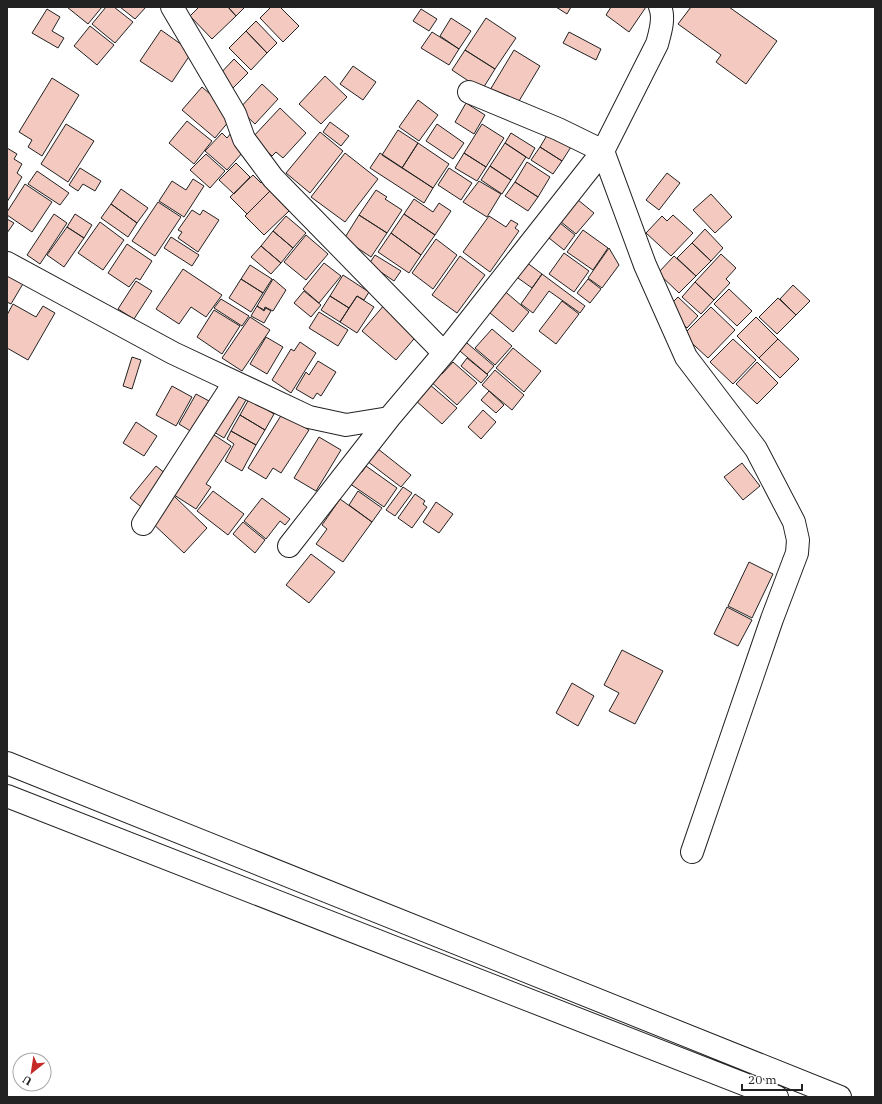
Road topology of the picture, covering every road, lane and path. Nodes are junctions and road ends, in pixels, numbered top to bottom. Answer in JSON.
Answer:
{"nodes":[{"id":1,"x":172,"y":7,"type":"edge"},
{"id":2,"x":660,"y":7,"type":"edge"},
{"id":3,"x":469,"y":92,"type":"dead end"},
{"id":4,"x":603,"y":151,"type":"junction"},
{"id":5,"x":7,"y":263,"type":"edge"},
{"id":6,"x":444,"y":353,"type":"junction"},
{"id":7,"x":234,"y":383,"type":"junction"},
{"id":8,"x":389,"y":418,"type":"junction"},
{"id":9,"x":143,"y":524,"type":"dead end"},
{"id":10,"x":289,"y":546,"type":"dead end"},
{"id":11,"x":7,"y":763,"type":"edge"},
{"id":12,"x":7,"y":796,"type":"edge"},
{"id":13,"x":692,"y":852,"type":"dead end"},
{"id":14,"x":537,"y":989,"type":"junction"},
{"id":15,"x":778,"y":1097,"type":"edge"},
{"id":16,"x":840,"y":1097,"type":"edge"}],
"edges":[{"from":1,"to":6,"type":"street"},
{"from":2,"to":4,"type":"street"},
{"from":3,"to":4,"type":"street"},
{"from":4,"to":6,"type":"street"},
{"from":4,"to":13,"type":"street"},
{"from":5,"to":7,"type":"street"},
{"from":6,"to":8,"type":"street"},
{"from":7,"to":8,"type":"street"},
{"from":7,"to":9,"type":"street"},
{"from":8,"to":10,"type":"street"},
{"from":11,"to":14,"type":"street"},
{"from":12,"to":14,"type":"street"},
{"from":14,"to":15,"type":"street"},
{"from":14,"to":16,"type":"street"}]}
